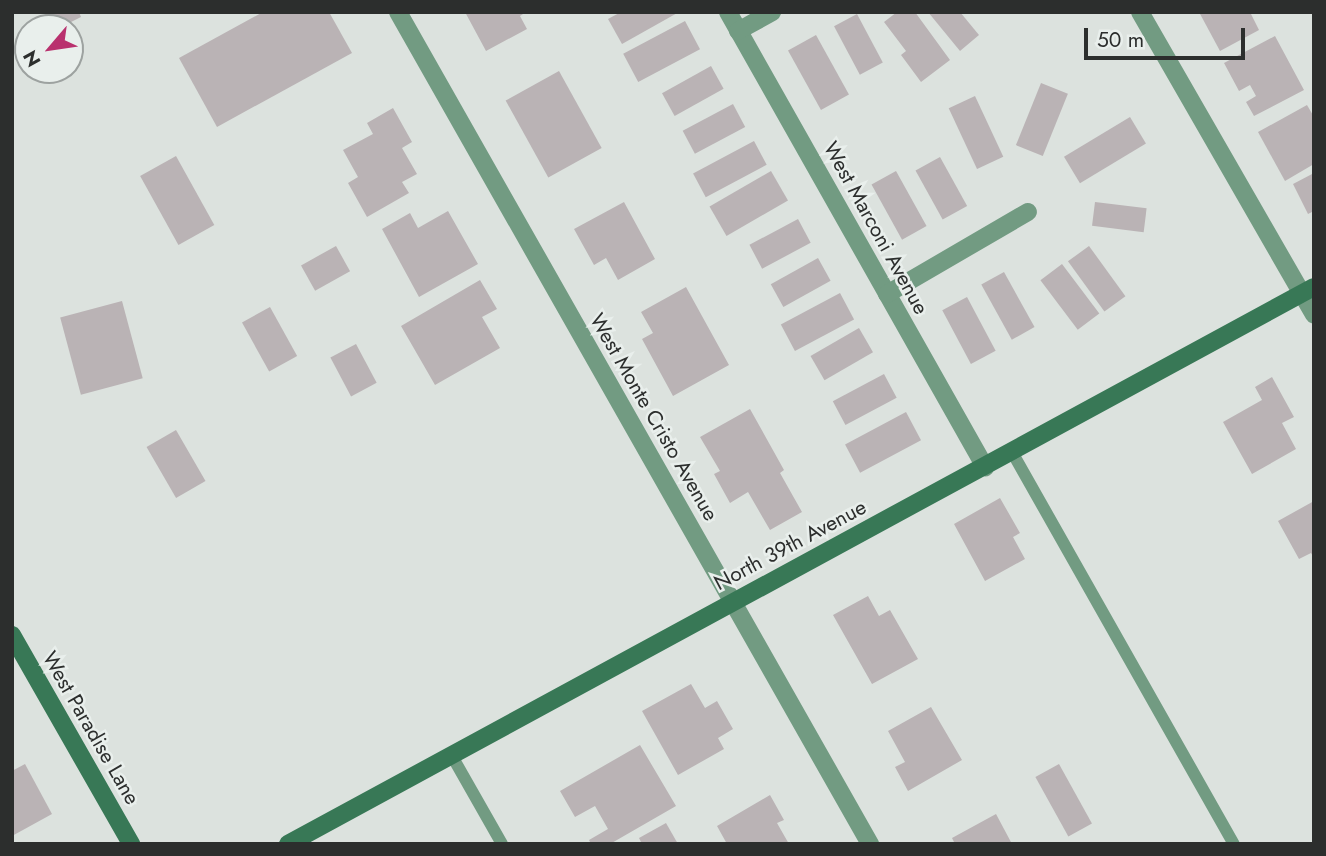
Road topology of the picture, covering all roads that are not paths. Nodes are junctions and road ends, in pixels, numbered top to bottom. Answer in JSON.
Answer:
{"nodes":[{"id":1,"x":398,"y":12,"type":"edge"},
{"id":2,"x":728,"y":12,"type":"edge"},
{"id":3,"x":772,"y":12,"type":"edge"},
{"id":4,"x":1140,"y":12,"type":"edge"},
{"id":5,"x":738,"y":31,"type":"junction"},
{"id":6,"x":1028,"y":212,"type":"dead end"},
{"id":7,"x":1308,"y":290,"type":"edge"},
{"id":8,"x":887,"y":294,"type":"junction"},
{"id":9,"x":1314,"y":315,"type":"edge"},
{"id":10,"x":1012,"y":452,"type":"junction"},
{"id":11,"x":985,"y":467,"type":"junction"},
{"id":12,"x":732,"y":601,"type":"junction"},
{"id":13,"x":12,"y":635,"type":"edge"},
{"id":14,"x":452,"y":756,"type":"junction"},
{"id":15,"x":131,"y":844,"type":"edge"},
{"id":16,"x":288,"y":844,"type":"edge"},
{"id":17,"x":502,"y":844,"type":"edge"},
{"id":18,"x":870,"y":844,"type":"edge"},
{"id":19,"x":1234,"y":844,"type":"edge"}],
"edges":[{"from":1,"to":12,"type":"street","name":"West Monte Cristo Avenue"},
{"from":2,"to":5,"type":"street","name":"West Marconi Avenue"},
{"from":3,"to":5,"type":"street"},
{"from":4,"to":7,"type":"street"},
{"from":5,"to":8,"type":"street","name":"West Marconi Avenue"},
{"from":6,"to":8,"type":"street"},
{"from":7,"to":9,"type":"street"},
{"from":7,"to":10,"type":"street","name":"North 39th Avenue"},
{"from":8,"to":11,"type":"street","name":"West Marconi Avenue"},
{"from":10,"to":11,"type":"street","name":"North 39th Avenue"},
{"from":10,"to":19,"type":"lane"},
{"from":11,"to":12,"type":"street","name":"North 39th Avenue"},
{"from":12,"to":14,"type":"street","name":"North 39th Avenue"},
{"from":12,"to":18,"type":"street","name":"West Monte Cristo Avenue"},
{"from":13,"to":15,"type":"street","name":"West Paradise Lane"},
{"from":14,"to":16,"type":"street","name":"North 39th Avenue"},
{"from":14,"to":17,"type":"lane"}]}
